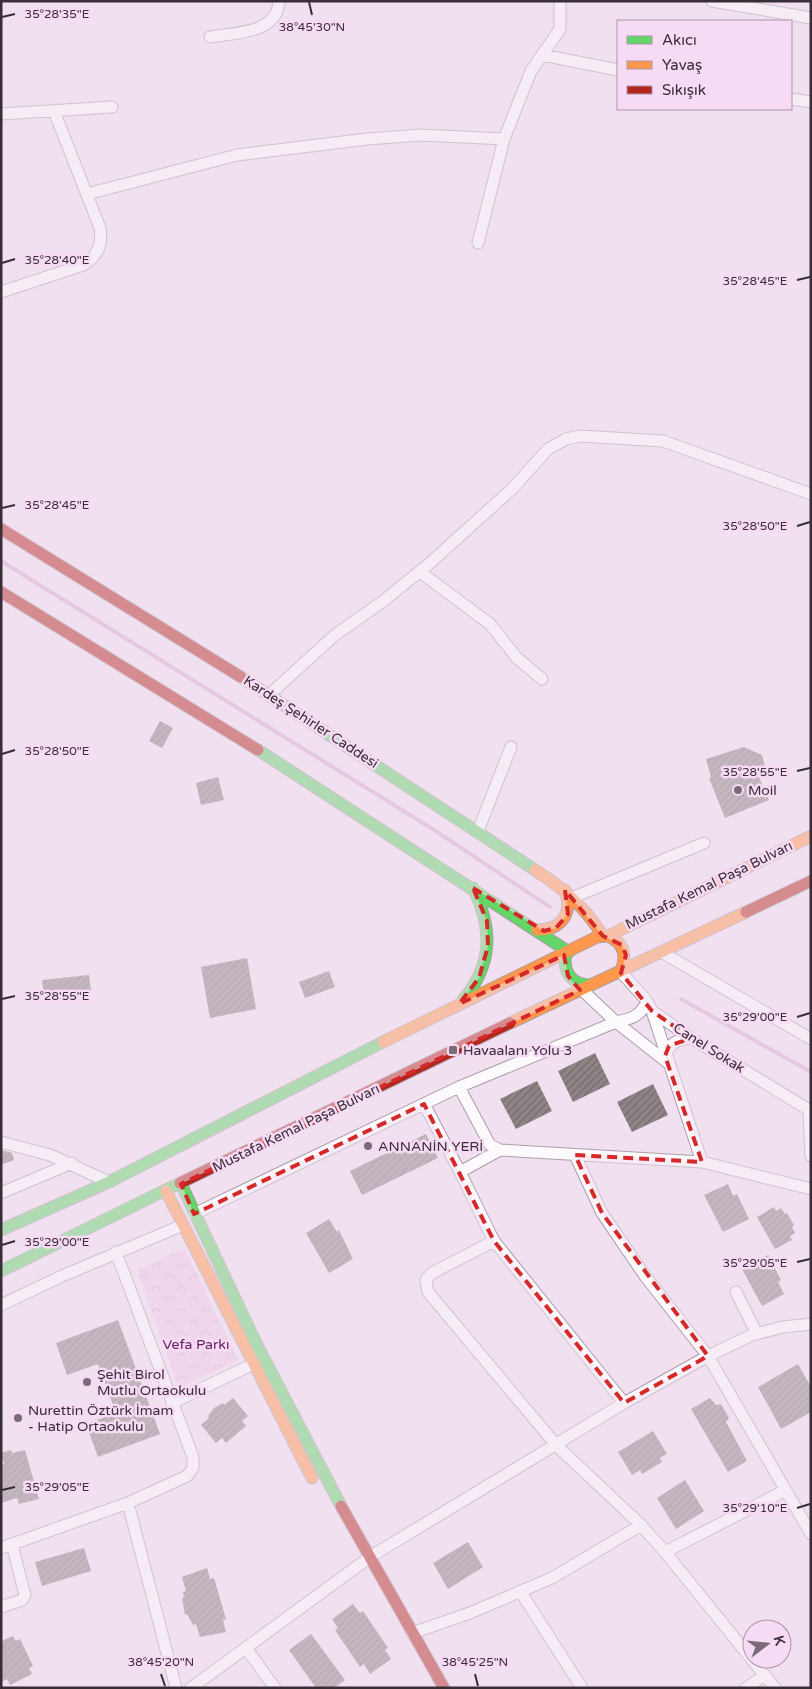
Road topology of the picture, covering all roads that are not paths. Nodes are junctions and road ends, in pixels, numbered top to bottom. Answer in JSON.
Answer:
{"nodes":[{"id":1,"x":279,"y":1,"type":"edge"},
{"id":2,"x":560,"y":1,"type":"edge"},
{"id":3,"x":712,"y":1,"type":"edge"},
{"id":4,"x":811,"y":18,"type":"edge"},
{"id":5,"x":210,"y":37,"type":"dead end"},
{"id":6,"x":542,"y":55,"type":"junction"},
{"id":7,"x":617,"y":70,"type":"edge"},
{"id":8,"x":792,"y":99,"type":"edge"},
{"id":9,"x":811,"y":102,"type":"edge"},
{"id":10,"x":112,"y":107,"type":"dead end"},
{"id":11,"x":54,"y":111,"type":"junction"},
{"id":12,"x":1,"y":114,"type":"edge"},
{"id":13,"x":504,"y":139,"type":"junction"},
{"id":14,"x":87,"y":194,"type":"junction"},
{"id":15,"x":478,"y":243,"type":"dead end"},
{"id":16,"x":1,"y":292,"type":"edge"},
{"id":17,"x":811,"y":494,"type":"edge"},
{"id":18,"x":1,"y":529,"type":"edge"},
{"id":19,"x":420,"y":572,"type":"junction"},
{"id":20,"x":1,"y":592,"type":"edge"},
{"id":21,"x":542,"y":679,"type":"dead end"},
{"id":22,"x":269,"y":695,"type":"junction"},
{"id":23,"x":511,"y":747,"type":"dead end"},
{"id":24,"x":478,"y":831,"type":"junction"},
{"id":25,"x":811,"y":836,"type":"edge"},
{"id":26,"x":704,"y":843,"type":"dead end"},
{"id":27,"x":811,"y":881,"type":"edge"},
{"id":28,"x":473,"y":888,"type":"junction"},
{"id":29,"x":570,"y":894,"type":"junction"},
{"id":30,"x":538,"y":930,"type":"junction"},
{"id":31,"x":606,"y":936,"type":"junction"},
{"id":32,"x":568,"y":953,"type":"junction"},
{"id":33,"x":663,"y":953,"type":"junction"},
{"id":34,"x":620,"y":971,"type":"junction"},
{"id":35,"x":586,"y":987,"type":"junction"},
{"id":36,"x":459,"y":1004,"type":"junction"},
{"id":37,"x":649,"y":1006,"type":"junction"},
{"id":38,"x":616,"y":1022,"type":"junction"},
{"id":39,"x":691,"y":1038,"type":"junction"},
{"id":40,"x":811,"y":1039,"type":"edge"},
{"id":41,"x":667,"y":1059,"type":"junction"},
{"id":42,"x":459,"y":1087,"type":"junction"},
{"id":43,"x":424,"y":1104,"type":"junction"},
{"id":44,"x":810,"y":1111,"type":"edge"},
{"id":45,"x":1,"y":1142,"type":"edge"},
{"id":46,"x":500,"y":1150,"type":"junction"},
{"id":47,"x":575,"y":1155,"type":"junction"},
{"id":48,"x":811,"y":1156,"type":"edge"},
{"id":49,"x":702,"y":1162,"type":"junction"},
{"id":50,"x":72,"y":1163,"type":"junction"},
{"id":51,"x":460,"y":1172,"type":"junction"},
{"id":52,"x":109,"y":1182,"type":"junction"},
{"id":53,"x":181,"y":1184,"type":"junction"},
{"id":54,"x":811,"y":1189,"type":"edge"},
{"id":55,"x":166,"y":1191,"type":"junction"},
{"id":56,"x":1,"y":1193,"type":"edge"},
{"id":57,"x":194,"y":1214,"type":"junction"},
{"id":58,"x":183,"y":1225,"type":"junction"},
{"id":59,"x":1,"y":1230,"type":"edge"},
{"id":60,"x":494,"y":1240,"type":"junction"},
{"id":61,"x":116,"y":1252,"type":"junction"},
{"id":62,"x":1,"y":1271,"type":"edge"},
{"id":63,"x":736,"y":1292,"type":"dead end"},
{"id":64,"x":1,"y":1306,"type":"edge"},
{"id":65,"x":811,"y":1324,"type":"edge"},
{"id":66,"x":758,"y":1334,"type":"junction"},
{"id":67,"x":708,"y":1356,"type":"junction"},
{"id":68,"x":253,"y":1364,"type":"junction"},
{"id":69,"x":172,"y":1402,"type":"junction"},
{"id":70,"x":624,"y":1403,"type":"junction"},
{"id":71,"x":557,"y":1446,"type":"junction"},
{"id":72,"x":784,"y":1491,"type":"junction"},
{"id":73,"x":128,"y":1503,"type":"junction"},
{"id":74,"x":641,"y":1525,"type":"junction"},
{"id":75,"x":811,"y":1534,"type":"edge"},
{"id":76,"x":7,"y":1546,"type":"edge"},
{"id":77,"x":665,"y":1552,"type":"junction"},
{"id":78,"x":366,"y":1561,"type":"junction"},
{"id":79,"x":520,"y":1591,"type":"junction"},
{"id":80,"x":1,"y":1607,"type":"edge"},
{"id":81,"x":412,"y":1633,"type":"junction"},
{"id":82,"x":246,"y":1648,"type":"junction"},
{"id":83,"x":765,"y":1675,"type":"junction"},
{"id":84,"x":176,"y":1688,"type":"edge"},
{"id":85,"x":191,"y":1688,"type":"edge"},
{"id":86,"x":274,"y":1688,"type":"edge"},
{"id":87,"x":436,"y":1688,"type":"edge"},
{"id":88,"x":444,"y":1688,"type":"edge"},
{"id":89,"x":582,"y":1688,"type":"edge"},
{"id":90,"x":746,"y":1688,"type":"edge"},
{"id":91,"x":775,"y":1688,"type":"edge"}],
"edges":[{"from":1,"to":5,"type":"street"},
{"from":2,"to":6,"type":"street"},
{"from":3,"to":4,"type":"street"},
{"from":6,"to":7,"type":"street"},
{"from":6,"to":13,"type":"street"},
{"from":8,"to":9,"type":"street"},
{"from":10,"to":11,"type":"street"},
{"from":11,"to":12,"type":"street"},
{"from":11,"to":14,"type":"street"},
{"from":13,"to":14,"type":"street"},
{"from":13,"to":15,"type":"street"},
{"from":14,"to":16,"type":"street"},
{"from":17,"to":19,"type":"street"},
{"from":18,"to":22,"type":"main road","name":"Kardeş Şehirler Caddesi"},
{"from":19,"to":21,"type":"street"},
{"from":19,"to":22,"type":"street"},
{"from":20,"to":28,"type":"main road"},
{"from":22,"to":24,"type":"main road","name":"Kardeş Şehirler Caddesi"},
{"from":23,"to":24,"type":"street"},
{"from":24,"to":29,"type":"main road","name":"Kardeş Şehirler Caddesi"},
{"from":25,"to":31,"type":"main road","name":"Mustafa Kemal Paşa Bulvarı"},
{"from":26,"to":29,"type":"street"},
{"from":27,"to":33,"type":"main road"},
{"from":28,"to":30,"type":"main road"},
{"from":28,"to":36,"type":"main road"},
{"from":29,"to":30,"type":"main road"},
{"from":29,"to":31,"type":"main road","name":"Kardeş Şehirler Caddesi"},
{"from":30,"to":32,"type":"main road"},
{"from":31,"to":32,"type":"main road"},
{"from":31,"to":34,"type":"main road"},
{"from":32,"to":35,"type":"main road"},
{"from":32,"to":36,"type":"main road"},
{"from":33,"to":34,"type":"main road"},
{"from":33,"to":40,"type":"street"},
{"from":34,"to":35,"type":"main road"},
{"from":34,"to":37,"type":"street","name":"Canel Sokak"},
{"from":35,"to":38,"type":"street"},
{"from":35,"to":53,"type":"main road","name":"Mustafa Kemal Paşa Bulvarı"},
{"from":36,"to":52,"type":"main road"},
{"from":37,"to":38,"type":"street"},
{"from":37,"to":39,"type":"street","name":"Canel Sokak"},
{"from":37,"to":41,"type":"street"},
{"from":38,"to":41,"type":"street"},
{"from":38,"to":42,"type":"street"},
{"from":39,"to":41,"type":"street"},
{"from":39,"to":44,"type":"street","name":"Canel Sokak"},
{"from":41,"to":49,"type":"street"},
{"from":42,"to":43,"type":"street"},
{"from":42,"to":46,"type":"street"},
{"from":43,"to":51,"type":"street"},
{"from":43,"to":57,"type":"street"},
{"from":44,"to":48,"type":"street"},
{"from":45,"to":50,"type":"street"},
{"from":46,"to":47,"type":"street"},
{"from":46,"to":51,"type":"street"},
{"from":47,"to":49,"type":"street"},
{"from":47,"to":67,"type":"street"},
{"from":49,"to":54,"type":"street"},
{"from":50,"to":52,"type":"street"},
{"from":50,"to":56,"type":"street"},
{"from":51,"to":60,"type":"street"},
{"from":52,"to":59,"type":"main road"},
{"from":53,"to":55,"type":"main road","name":"Mustafa Kemal Paşa Bulvarı"},
{"from":53,"to":57,"type":"main road"},
{"from":55,"to":58,"type":"main road"},
{"from":55,"to":62,"type":"main road","name":"Mustafa Kemal Paşa Bulvarı"},
{"from":57,"to":78,"type":"main road"},
{"from":58,"to":61,"type":"street"},
{"from":58,"to":68,"type":"main road"},
{"from":60,"to":70,"type":"street"},
{"from":60,"to":71,"type":"street"},
{"from":61,"to":64,"type":"street"},
{"from":61,"to":69,"type":"street"},
{"from":63,"to":66,"type":"street"},
{"from":65,"to":66,"type":"street"},
{"from":66,"to":67,"type":"street"},
{"from":67,"to":70,"type":"street"},
{"from":67,"to":72,"type":"street"},
{"from":68,"to":69,"type":"street"},
{"from":68,"to":78,"type":"main road"},
{"from":69,"to":73,"type":"street"},
{"from":70,"to":71,"type":"street"},
{"from":71,"to":74,"type":"street"},
{"from":71,"to":78,"type":"street"},
{"from":72,"to":75,"type":"street"},
{"from":72,"to":77,"type":"street"},
{"from":73,"to":76,"type":"street"},
{"from":73,"to":84,"type":"street"},
{"from":74,"to":77,"type":"street"},
{"from":74,"to":79,"type":"street"},
{"from":76,"to":80,"type":"street"},
{"from":77,"to":83,"type":"street"},
{"from":78,"to":81,"type":"main road"},
{"from":78,"to":82,"type":"street"},
{"from":78,"to":87,"type":"main road"},
{"from":79,"to":81,"type":"street"},
{"from":79,"to":89,"type":"street"},
{"from":81,"to":88,"type":"main road"},
{"from":82,"to":85,"type":"street"},
{"from":82,"to":86,"type":"street"},
{"from":83,"to":90,"type":"street"},
{"from":83,"to":91,"type":"street"}]}
